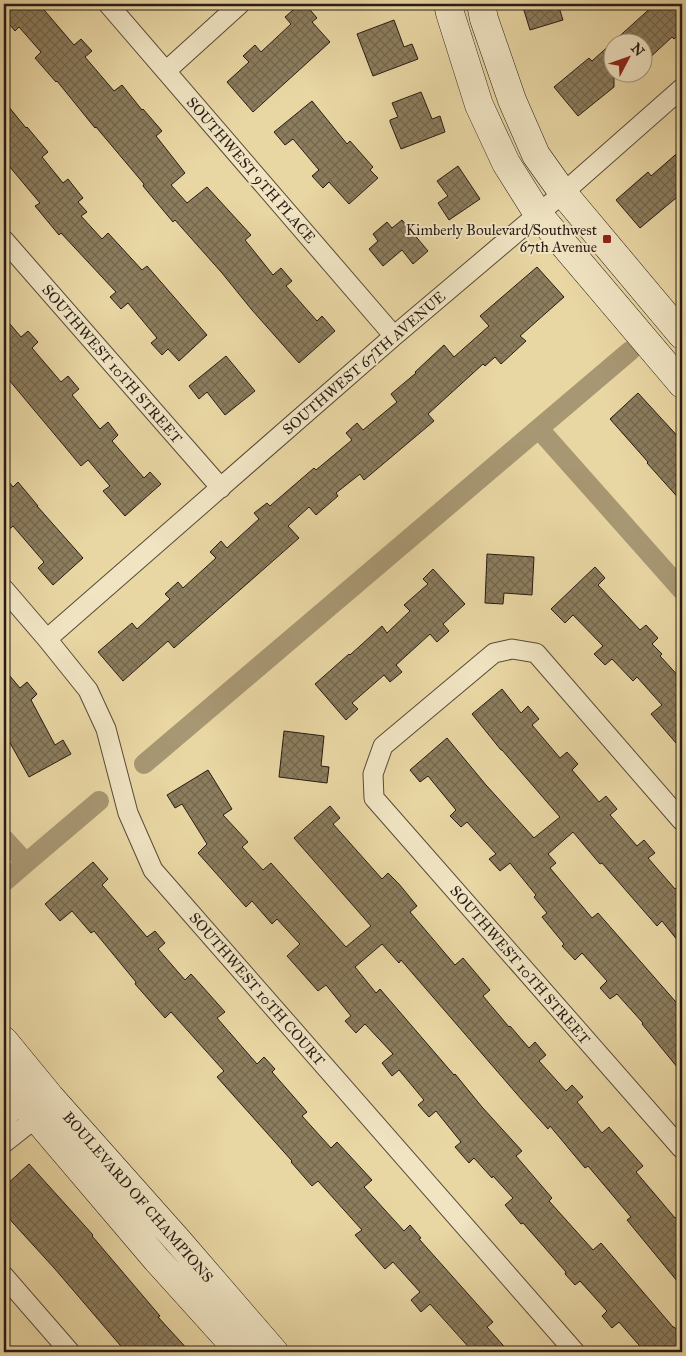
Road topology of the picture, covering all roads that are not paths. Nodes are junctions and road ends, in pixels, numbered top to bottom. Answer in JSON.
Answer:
{"nodes":[{"id":1,"x":108,"y":4,"type":"edge"},
{"id":2,"x":240,"y":4,"type":"edge"},
{"id":3,"x":448,"y":4,"type":"edge"},
{"id":4,"x":481,"y":4,"type":"edge"},
{"id":5,"x":166,"y":71,"type":"junction"},
{"id":6,"x":682,"y":88,"type":"edge"},
{"id":7,"x":563,"y":192,"type":"junction"},
{"id":8,"x":538,"y":214,"type":"junction"},
{"id":9,"x":4,"y":240,"type":"edge"},
{"id":10,"x":682,"y":335,"type":"edge"},
{"id":11,"x":394,"y":336,"type":"junction"},
{"id":12,"x":682,"y":384,"type":"edge"},
{"id":13,"x":221,"y":488,"type":"junction"},
{"id":14,"x":4,"y":589,"type":"edge"},
{"id":15,"x":47,"y":638,"type":"junction"},
{"id":16,"x":682,"y":821,"type":"edge"},
{"id":17,"x":4,"y":1041,"type":"edge"},
{"id":18,"x":4,"y":1080,"type":"edge"},
{"id":19,"x":29,"y":1109,"type":"edge"},
{"id":20,"x":4,"y":1143,"type":"edge"},
{"id":21,"x":682,"y":1149,"type":"edge"},
{"id":22,"x":4,"y":1276,"type":"edge"},
{"id":23,"x":70,"y":1352,"type":"edge"},
{"id":24,"x":240,"y":1352,"type":"edge"},
{"id":25,"x":274,"y":1352,"type":"edge"},
{"id":26,"x":575,"y":1352,"type":"edge"}],
"edges":[{"from":1,"to":5,"type":"street","name":"SOUTHWEST 9TH PLACE"},
{"from":2,"to":5,"type":"street"},
{"from":3,"to":8,"type":"street"},
{"from":4,"to":7,"type":"street"},
{"from":5,"to":11,"type":"street","name":"SOUTHWEST 9TH PLACE"},
{"from":6,"to":7,"type":"street","name":"SOUTHWEST 67TH AVENUE"},
{"from":7,"to":8,"type":"street","name":"SOUTHWEST 67TH AVENUE"},
{"from":7,"to":10,"type":"street"},
{"from":8,"to":11,"type":"street","name":"SOUTHWEST 67TH AVENUE"},
{"from":8,"to":12,"type":"street"},
{"from":9,"to":13,"type":"street","name":"SOUTHWEST 10TH STREET"},
{"from":11,"to":13,"type":"street","name":"SOUTHWEST 67TH AVENUE"},
{"from":13,"to":15,"type":"street","name":"SOUTHWEST 67TH AVENUE"},
{"from":14,"to":15,"type":"street","name":"SOUTHWEST 10TH COURT"},
{"from":15,"to":26,"type":"street","name":"SOUTHWEST 10TH COURT"},
{"from":16,"to":21,"type":"street","name":"SOUTHWEST 10TH STREET"},
{"from":17,"to":19,"type":"street","name":"BOULEVARD OF CHAMPIONS"},
{"from":18,"to":19,"type":"street","name":"BOULEVARD OF CHAMPIONS"},
{"from":19,"to":20,"type":"street"},
{"from":19,"to":24,"type":"street","name":"BOULEVARD OF CHAMPIONS"},
{"from":19,"to":25,"type":"street","name":"BOULEVARD OF CHAMPIONS"},
{"from":22,"to":23,"type":"street"}]}
